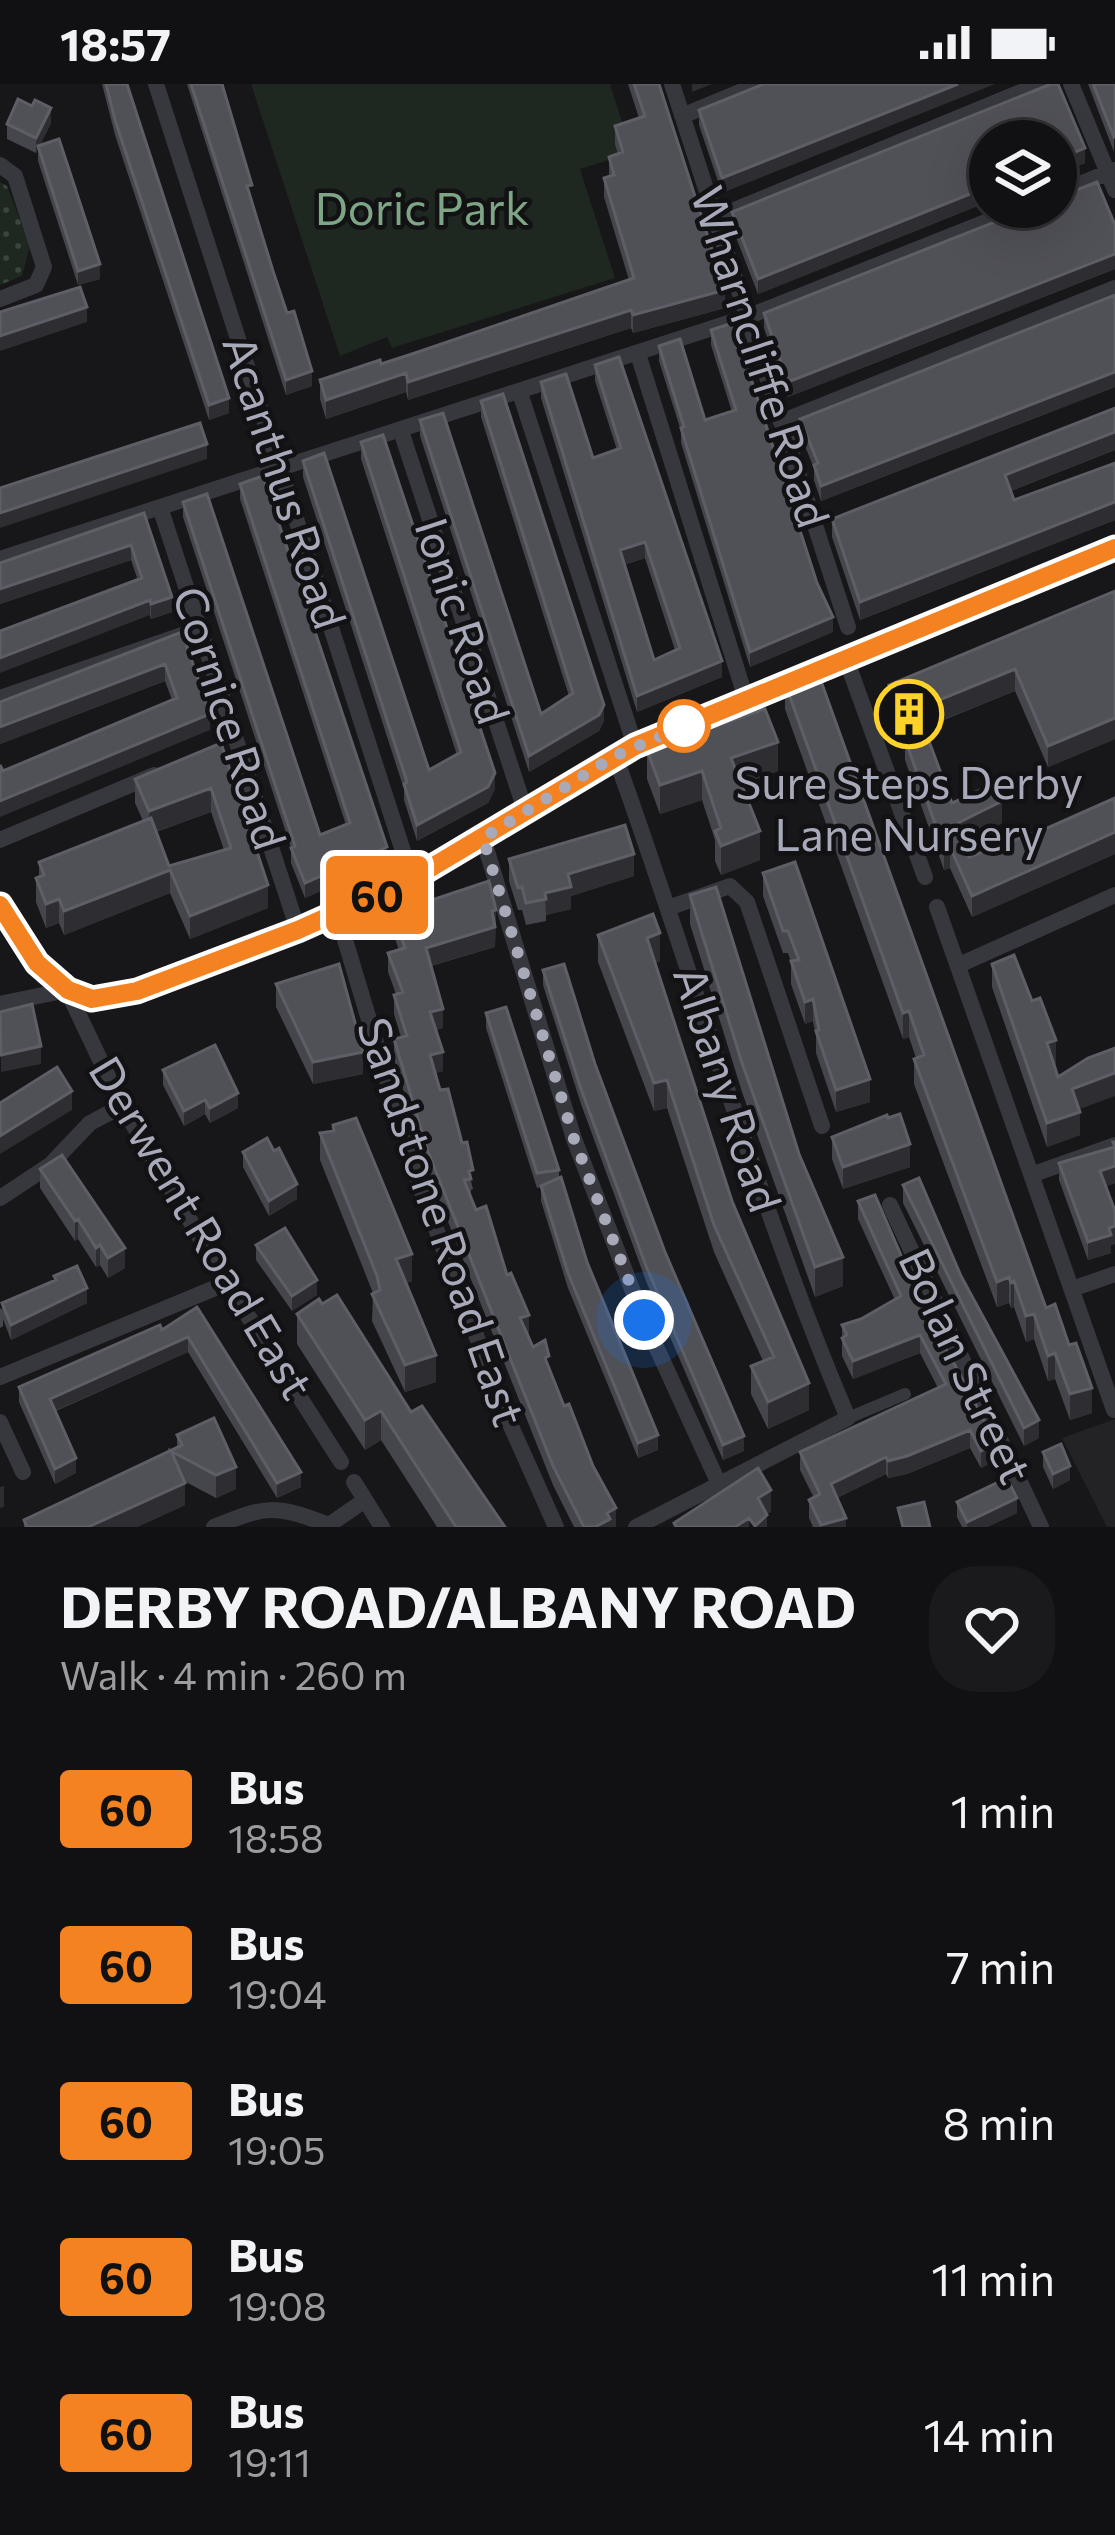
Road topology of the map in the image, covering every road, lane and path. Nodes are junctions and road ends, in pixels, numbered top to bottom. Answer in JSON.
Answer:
{"nodes":[{"id":1,"x":156,"y":84,"type":"edge"},
{"id":2,"x":672,"y":84,"type":"edge"},
{"id":3,"x":759,"y":84,"type":"edge"},
{"id":4,"x":1040,"y":84,"type":"edge"},
{"id":5,"x":1071,"y":84,"type":"edge"},
{"id":6,"x":682,"y":116,"type":"junction"},
{"id":7,"x":0,"y":165,"type":"edge"},
{"id":8,"x":1113,"y":177,"type":"edge"},
{"id":9,"x":1077,"y":188,"type":"edge"},
{"id":10,"x":715,"y":218,"type":"junction"},
{"id":11,"x":970,"y":228,"type":"edge"},
{"id":12,"x":1115,"y":288,"type":"edge"},
{"id":13,"x":0,"y":299,"type":"edge"},
{"id":14,"x":739,"y":320,"type":"junction"},
{"id":15,"x":638,"y":354,"type":"junction"},
{"id":16,"x":520,"y":393,"type":"junction"},
{"id":17,"x":781,"y":422,"type":"junction"},
{"id":18,"x":401,"y":431,"type":"junction"},
{"id":19,"x":279,"y":470,"type":"junction"},
{"id":20,"x":160,"y":507,"type":"junction"},
{"id":21,"x":835,"y":520,"type":"edge"},
{"id":22,"x":814,"y":528,"type":"junction"},
{"id":23,"x":1115,"y":548,"type":"edge"},
{"id":24,"x":0,"y":559,"type":"edge"},
{"id":25,"x":202,"y":628,"type":"junction"},
{"id":26,"x":849,"y":628,"type":"dead end"},
{"id":27,"x":845,"y":659,"type":"junction"},
{"id":28,"x":0,"y":698,"type":"edge"},
{"id":29,"x":747,"y":702,"type":"junction"},
{"id":30,"x":237,"y":742,"type":"junction"},
{"id":31,"x":215,"y":751,"type":"edge"},
{"id":32,"x":625,"y":751,"type":"junction"},
{"id":33,"x":179,"y":764,"type":"edge"},
{"id":34,"x":525,"y":810,"type":"junction"},
{"id":35,"x":483,"y":838,"type":"junction"},
{"id":36,"x":0,"y":840,"type":"edge"},
{"id":37,"x":926,"y":877,"type":"dead end"},
{"id":38,"x":412,"y":879,"type":"junction"},
{"id":39,"x":1115,"y":895,"type":"edge"},
{"id":40,"x":0,"y":905,"type":"edge"},
{"id":41,"x":668,"y":908,"type":"junction"},
{"id":42,"x":937,"y":908,"type":"dead end"},
{"id":43,"x":337,"y":913,"type":"junction"},
{"id":44,"x":298,"y":930,"type":"junction"},
{"id":45,"x":959,"y":965,"type":"junction"},
{"id":46,"x":68,"y":990,"type":"junction"},
{"id":47,"x":0,"y":1004,"type":"edge"},
{"id":48,"x":122,"y":1106,"type":"junction"},
{"id":49,"x":822,"y":1126,"type":"dead end"},
{"id":50,"x":1115,"y":1145,"type":"edge"},
{"id":51,"x":1034,"y":1174,"type":"junction"},
{"id":52,"x":0,"y":1198,"type":"edge"},
{"id":53,"x":890,"y":1205,"type":"dead end"},
{"id":54,"x":1115,"y":1274,"type":"edge"},
{"id":55,"x":227,"y":1282,"type":"junction"},
{"id":56,"x":1072,"y":1289,"type":"junction"},
{"id":57,"x":0,"y":1376,"type":"edge"},
{"id":58,"x":905,"y":1394,"type":"dead end"},
{"id":59,"x":1114,"y":1410,"type":"edge"},
{"id":60,"x":848,"y":1418,"type":"junction"},
{"id":61,"x":0,"y":1422,"type":"edge"},
{"id":62,"x":341,"y":1462,"type":"dead end"},
{"id":63,"x":23,"y":1472,"type":"dead end"},
{"id":64,"x":354,"y":1482,"type":"dead end"},
{"id":65,"x":718,"y":1484,"type":"junction"},
{"id":66,"x":365,"y":1500,"type":"junction"},
{"id":67,"x":326,"y":1525,"type":"edge"},
{"id":68,"x":214,"y":1527,"type":"edge"},
{"id":69,"x":382,"y":1527,"type":"edge"},
{"id":70,"x":556,"y":1527,"type":"edge"},
{"id":71,"x":637,"y":1527,"type":"edge"},
{"id":72,"x":1041,"y":1527,"type":"edge"}],
"edges":[{"from":1,"to":19,"type":"street","name":"Acanthus Road"},
{"from":2,"to":6,"type":"street","name":"Wharncliffe Road"},
{"from":3,"to":6,"type":"street"},
{"from":4,"to":10,"type":"street"},
{"from":5,"to":8,"type":"street"},
{"from":6,"to":10,"type":"street","name":"Wharncliffe Road"},
{"from":7,"to":13,"type":"street"},
{"from":8,"to":9,"type":"street"},
{"from":10,"to":14,"type":"street","name":"Wharncliffe Road"},
{"from":11,"to":14,"type":"street"},
{"from":12,"to":17,"type":"street"},
{"from":14,"to":15,"type":"street"},
{"from":14,"to":17,"type":"street","name":"Wharncliffe Road"},
{"from":15,"to":16,"type":"street"},
{"from":15,"to":29,"type":"street"},
{"from":16,"to":18,"type":"street"},
{"from":16,"to":32,"type":"street","name":"Albany Road"},
{"from":17,"to":22,"type":"street","name":"Wharncliffe Road"},
{"from":18,"to":19,"type":"street"},
{"from":18,"to":34,"type":"street","name":"Ionic Road"},
{"from":19,"to":20,"type":"street"},
{"from":19,"to":38,"type":"street","name":"Acanthus Road"},
{"from":20,"to":24,"type":"street"},
{"from":20,"to":25,"type":"street","name":"Cornice Road"},
{"from":21,"to":22,"type":"street"},
{"from":22,"to":26,"type":"street","name":"Wharncliffe Road"},
{"from":23,"to":27,"type":"street"},
{"from":25,"to":28,"type":"street"},
{"from":25,"to":30,"type":"street","name":"Cornice Road"},
{"from":27,"to":29,"type":"street"},
{"from":27,"to":37,"type":"street"},
{"from":29,"to":32,"type":"street"},
{"from":30,"to":31,"type":"street"},
{"from":30,"to":44,"type":"street","name":"Cornice Road"},
{"from":32,"to":34,"type":"street"},
{"from":32,"to":41,"type":"street","name":"Albany Road"},
{"from":33,"to":36,"type":"street"},
{"from":34,"to":35,"type":"street"},
{"from":35,"to":38,"type":"street"},
{"from":35,"to":65,"type":"street"},
{"from":38,"to":43,"type":"street"},
{"from":39,"to":45,"type":"street"},
{"from":40,"to":46,"type":"street"},
{"from":41,"to":49,"type":"street"},
{"from":41,"to":60,"type":"street","name":"Albany Road"},
{"from":42,"to":45,"type":"street"},
{"from":43,"to":44,"type":"street"},
{"from":43,"to":70,"type":"street","name":"Sandstone Road East"},
{"from":44,"to":46,"type":"street"},
{"from":45,"to":51,"type":"street"},
{"from":46,"to":47,"type":"street"},
{"from":46,"to":48,"type":"street","name":"Derwent Road East"},
{"from":48,"to":52,"type":"street"},
{"from":48,"to":55,"type":"street","name":"Derwent Road East"},
{"from":50,"to":51,"type":"street"},
{"from":51,"to":56,"type":"street"},
{"from":53,"to":72,"type":"street","name":"Bolan Street"},
{"from":54,"to":56,"type":"street"},
{"from":55,"to":57,"type":"street"},
{"from":55,"to":62,"type":"street","name":"Derwent Road East"},
{"from":56,"to":59,"type":"street"},
{"from":58,"to":60,"type":"street"},
{"from":60,"to":65,"type":"street"},
{"from":61,"to":63,"type":"street"},
{"from":64,"to":66,"type":"street"},
{"from":65,"to":71,"type":"street"},
{"from":66,"to":67,"type":"street"},
{"from":66,"to":69,"type":"street"},
{"from":67,"to":68,"type":"street"}]}
